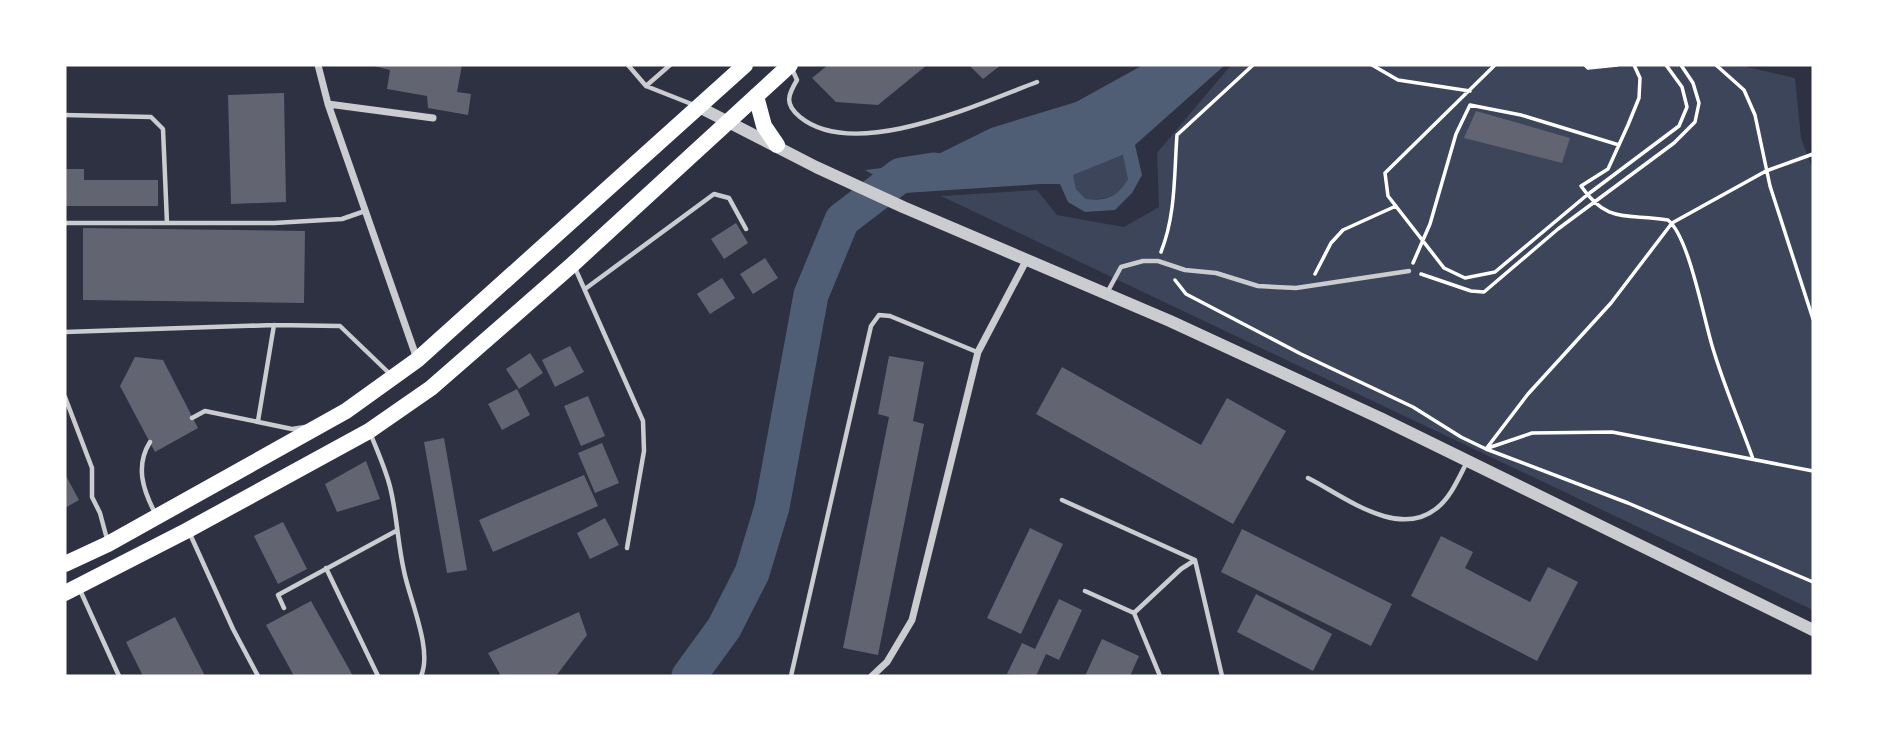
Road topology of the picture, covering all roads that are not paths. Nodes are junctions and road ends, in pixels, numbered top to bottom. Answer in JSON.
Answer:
{"nodes":[{"id":1,"x":318,"y":65,"type":"edge"},
{"id":2,"x":628,"y":65,"type":"edge"},
{"id":3,"x":670,"y":65,"type":"edge"},
{"id":4,"x":789,"y":65,"type":"edge"},
{"id":5,"x":743,"y":66,"type":"edge"},
{"id":6,"x":1037,"y":82,"type":"dead end"},
{"id":7,"x":646,"y":86,"type":"junction"},
{"id":8,"x":756,"y":96,"type":"junction"},
{"id":9,"x":328,"y":104,"type":"junction"},
{"id":10,"x":699,"y":107,"type":"junction"},
{"id":11,"x":65,"y":115,"type":"edge"},
{"id":12,"x":433,"y":118,"type":"dead end"},
{"id":13,"x":729,"y":122,"type":"junction"},
{"id":14,"x":777,"y":145,"type":"junction"},
{"id":15,"x":365,"y":211,"type":"junction"},
{"id":16,"x":65,"y":223,"type":"edge"},
{"id":17,"x":167,"y":223,"type":"junction"},
{"id":18,"x":746,"y":229,"type":"dead end"},
{"id":19,"x":1027,"y":258,"type":"junction"},
{"id":20,"x":573,"y":264,"type":"junction"},
{"id":21,"x":1409,"y":271,"type":"road end"},
{"id":22,"x":585,"y":289,"type":"junction"},
{"id":23,"x":1106,"y":293,"type":"junction"},
{"id":24,"x":275,"y":325,"type":"junction"},
{"id":25,"x":65,"y":332,"type":"edge"},
{"id":26,"x":978,"y":352,"type":"junction"},
{"id":27,"x":417,"y":360,"type":"junction"},
{"id":28,"x":392,"y":378,"type":"junction"},
{"id":29,"x":65,"y":397,"type":"edge"},
{"id":30,"x":192,"y":418,"type":"dead end"},
{"id":31,"x":258,"y":421,"type":"junction"},
{"id":32,"x":320,"y":425,"type":"junction"},
{"id":33,"x":369,"y":430,"type":"junction"},
{"id":34,"x":150,"y":442,"type":"dead end"},
{"id":35,"x":1467,"y":461,"type":"junction"},
{"id":36,"x":1308,"y":478,"type":"dead end"},
{"id":37,"x":1062,"y":500,"type":"dead end"},
{"id":38,"x":156,"y":516,"type":"junction"},
{"id":39,"x":188,"y":530,"type":"junction"},
{"id":40,"x":396,"y":531,"type":"junction"},
{"id":41,"x":108,"y":544,"type":"junction"},
{"id":42,"x":627,"y":548,"type":"dead end"},
{"id":43,"x":1195,"y":560,"type":"junction"},
{"id":44,"x":65,"y":564,"type":"edge"},
{"id":45,"x":326,"y":568,"type":"junction"},
{"id":46,"x":72,"y":590,"type":"edge"},
{"id":47,"x":1085,"y":591,"type":"dead end"},
{"id":48,"x":284,"y":608,"type":"dead end"},
{"id":49,"x":1134,"y":613,"type":"junction"},
{"id":50,"x":1813,"y":630,"type":"edge"},
{"id":51,"x":119,"y":676,"type":"edge"},
{"id":52,"x":258,"y":676,"type":"edge"},
{"id":53,"x":378,"y":676,"type":"edge"},
{"id":54,"x":421,"y":676,"type":"edge"},
{"id":55,"x":791,"y":676,"type":"edge"},
{"id":56,"x":872,"y":676,"type":"edge"},
{"id":57,"x":1160,"y":676,"type":"edge"},
{"id":58,"x":1222,"y":676,"type":"edge"}],
"edges":[{"from":1,"to":9,"type":"street"},
{"from":2,"to":7,"type":"lane"},
{"from":3,"to":7,"type":"lane"},
{"from":4,"to":6,"type":"lane"},
{"from":4,"to":8,"type":"main road"},
{"from":5,"to":10,"type":"main road"},
{"from":7,"to":10,"type":"lane"},
{"from":8,"to":13,"type":"main road"},
{"from":8,"to":14,"type":"main road"},
{"from":9,"to":12,"type":"street"},
{"from":9,"to":15,"type":"street"},
{"from":10,"to":13,"type":"street"},
{"from":10,"to":27,"type":"main road"},
{"from":11,"to":17,"type":"lane"},
{"from":13,"to":14,"type":"street"},
{"from":13,"to":20,"type":"main road"},
{"from":14,"to":19,"type":"street"},
{"from":15,"to":17,"type":"lane"},
{"from":15,"to":27,"type":"street"},
{"from":16,"to":17,"type":"lane"},
{"from":18,"to":22,"type":"lane"},
{"from":19,"to":23,"type":"street"},
{"from":19,"to":26,"type":"street"},
{"from":20,"to":22,"type":"lane"},
{"from":20,"to":33,"type":"main road"},
{"from":21,"to":23,"type":"lane"},
{"from":22,"to":42,"type":"lane"},
{"from":23,"to":35,"type":"street"},
{"from":24,"to":25,"type":"lane"},
{"from":24,"to":28,"type":"lane"},
{"from":24,"to":31,"type":"lane"},
{"from":26,"to":55,"type":"lane"},
{"from":26,"to":56,"type":"street"},
{"from":27,"to":28,"type":"main road"},
{"from":28,"to":32,"type":"main road"},
{"from":29,"to":41,"type":"lane"},
{"from":30,"to":31,"type":"lane"},
{"from":31,"to":32,"type":"lane"},
{"from":32,"to":38,"type":"main road"},
{"from":33,"to":39,"type":"main road"},
{"from":33,"to":40,"type":"lane"},
{"from":34,"to":38,"type":"lane"},
{"from":35,"to":36,"type":"lane"},
{"from":35,"to":50,"type":"street"},
{"from":37,"to":43,"type":"lane"},
{"from":38,"to":41,"type":"main road"},
{"from":39,"to":46,"type":"main road"},
{"from":39,"to":52,"type":"lane"},
{"from":40,"to":45,"type":"lane"},
{"from":40,"to":54,"type":"lane"},
{"from":41,"to":44,"type":"main road"},
{"from":43,"to":49,"type":"lane"},
{"from":43,"to":58,"type":"lane"},
{"from":45,"to":48,"type":"lane"},
{"from":45,"to":53,"type":"lane"},
{"from":46,"to":51,"type":"lane"},
{"from":47,"to":49,"type":"lane"},
{"from":49,"to":57,"type":"lane"}]}
